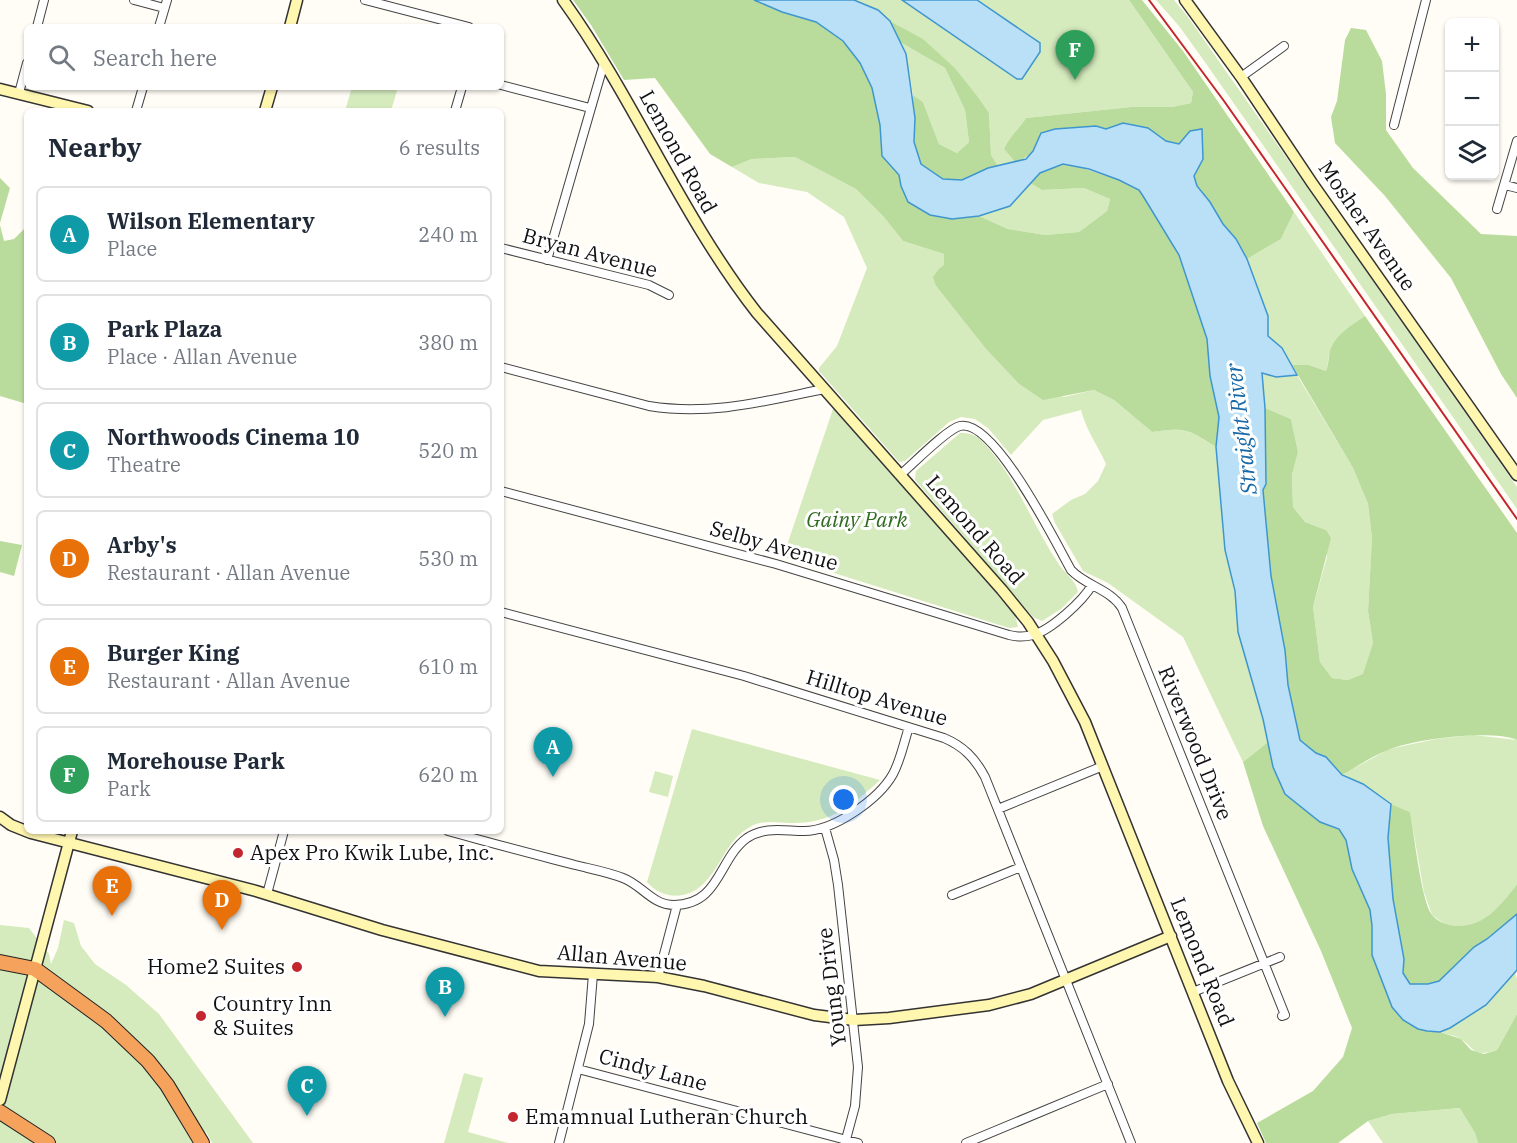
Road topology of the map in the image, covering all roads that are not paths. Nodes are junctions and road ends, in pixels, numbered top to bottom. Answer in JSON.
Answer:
{"nodes":[{"id":1,"x":44,"y":0,"type":"edge"},
{"id":2,"x":134,"y":0,"type":"edge"},
{"id":3,"x":297,"y":0,"type":"edge"},
{"id":4,"x":365,"y":0,"type":"edge"},
{"id":5,"x":564,"y":0,"type":"edge"},
{"id":6,"x":1185,"y":0,"type":"edge"},
{"id":7,"x":1426,"y":0,"type":"edge"},
{"id":8,"x":165,"y":4,"type":"edge"},
{"id":9,"x":38,"y":24,"type":"edge"},
{"id":10,"x":160,"y":24,"type":"edge"},
{"id":11,"x":291,"y":24,"type":"edge"},
{"id":12,"x":457,"y":24,"type":"edge"},
{"id":13,"x":1284,"y":46,"type":"dead end"},
{"id":14,"x":604,"y":63,"type":"junction"},
{"id":15,"x":24,"y":74,"type":"edge"},
{"id":16,"x":1241,"y":77,"type":"junction"},
{"id":17,"x":504,"y":86,"type":"edge"},
{"id":18,"x":0,"y":89,"type":"edge"},
{"id":19,"x":142,"y":90,"type":"edge"},
{"id":20,"x":271,"y":90,"type":"edge"},
{"id":21,"x":461,"y":90,"type":"edge"},
{"id":22,"x":19,"y":93,"type":"junction"},
{"id":23,"x":76,"y":108,"type":"edge"},
{"id":24,"x":137,"y":108,"type":"edge"},
{"id":25,"x":267,"y":108,"type":"edge"},
{"id":26,"x":456,"y":108,"type":"edge"},
{"id":27,"x":590,"y":108,"type":"junction"},
{"id":28,"x":1394,"y":125,"type":"dead end"},
{"id":29,"x":1517,"y":141,"type":"edge"},
{"id":30,"x":1505,"y":185,"type":"junction"},
{"id":31,"x":1517,"y":188,"type":"edge"},
{"id":32,"x":1497,"y":209,"type":"dead end"},
{"id":33,"x":504,"y":249,"type":"edge"},
{"id":34,"x":547,"y":260,"type":"junction"},
{"id":35,"x":669,"y":295,"type":"dead end"},
{"id":36,"x":504,"y":368,"type":"edge"},
{"id":37,"x":824,"y":389,"type":"junction"},
{"id":38,"x":900,"y":475,"type":"junction"},
{"id":39,"x":1517,"y":475,"type":"edge"},
{"id":40,"x":504,"y":492,"type":"edge"},
{"id":41,"x":1092,"y":585,"type":"junction"},
{"id":42,"x":504,"y":613,"type":"edge"},
{"id":43,"x":1036,"y":634,"type":"junction"},
{"id":44,"x":909,"y":727,"type":"junction"},
{"id":45,"x":1103,"y":766,"type":"junction"},
{"id":46,"x":998,"y":809,"type":"junction"},
{"id":47,"x":0,"y":817,"type":"edge"},
{"id":48,"x":825,"y":828,"type":"junction"},
{"id":49,"x":24,"y":830,"type":"edge"},
{"id":50,"x":38,"y":834,"type":"edge"},
{"id":51,"x":71,"y":834,"type":"edge"},
{"id":52,"x":283,"y":834,"type":"edge"},
{"id":53,"x":459,"y":834,"type":"edge"},
{"id":54,"x":69,"y":843,"type":"junction"},
{"id":55,"x":1021,"y":867,"type":"junction"},
{"id":56,"x":267,"y":894,"type":"junction"},
{"id":57,"x":952,"y":894,"type":"dead end"},
{"id":58,"x":677,"y":905,"type":"junction"},
{"id":59,"x":1171,"y":936,"type":"junction"},
{"id":60,"x":1280,"y":957,"type":"dead end"},
{"id":61,"x":0,"y":962,"type":"edge"},
{"id":62,"x":1264,"y":964,"type":"junction"},
{"id":63,"x":35,"y":969,"type":"junction"},
{"id":64,"x":593,"y":974,"type":"junction"},
{"id":65,"x":658,"y":977,"type":"junction"},
{"id":66,"x":1066,"y":979,"type":"junction"},
{"id":67,"x":1193,"y":992,"type":"junction"},
{"id":68,"x":1282,"y":1016,"type":"dead end"},
{"id":69,"x":854,"y":1020,"type":"junction"},
{"id":70,"x":578,"y":1069,"type":"junction"},
{"id":71,"x":1108,"y":1084,"type":"junction"},
{"id":72,"x":0,"y":1100,"type":"edge"},
{"id":73,"x":0,"y":1112,"type":"edge"},
{"id":74,"x":846,"y":1142,"type":"edge"},
{"id":75,"x":48,"y":1143,"type":"edge"},
{"id":76,"x":202,"y":1143,"type":"edge"},
{"id":77,"x":559,"y":1143,"type":"edge"},
{"id":78,"x":858,"y":1143,"type":"edge"},
{"id":79,"x":966,"y":1143,"type":"edge"},
{"id":80,"x":1131,"y":1143,"type":"edge"},
{"id":81,"x":1258,"y":1143,"type":"edge"}],
"edges":[{"from":1,"to":9,"type":"street"},
{"from":2,"to":8,"type":"street"},
{"from":3,"to":11,"type":"street"},
{"from":4,"to":12,"type":"street"},
{"from":5,"to":14,"type":"street","name":"Lemond Road"},
{"from":6,"to":16,"type":"street","name":"Mosher Avenue"},
{"from":7,"to":28,"type":"street"},
{"from":8,"to":10,"type":"street"},
{"from":13,"to":16,"type":"street"},
{"from":14,"to":27,"type":"street"},
{"from":14,"to":37,"type":"street","name":"Lemond Road"},
{"from":15,"to":22,"type":"street"},
{"from":16,"to":39,"type":"street","name":"Mosher Avenue"},
{"from":17,"to":27,"type":"street"},
{"from":18,"to":22,"type":"street"},
{"from":19,"to":24,"type":"street"},
{"from":20,"to":25,"type":"street"},
{"from":21,"to":26,"type":"street"},
{"from":22,"to":23,"type":"street"},
{"from":27,"to":34,"type":"street"},
{"from":29,"to":30,"type":"street"},
{"from":30,"to":31,"type":"street"},
{"from":30,"to":32,"type":"street"},
{"from":33,"to":34,"type":"street","name":"Bryan Avenue"},
{"from":34,"to":35,"type":"street","name":"Bryan Avenue"},
{"from":36,"to":37,"type":"street"},
{"from":37,"to":38,"type":"street","name":"Lemond Road"},
{"from":38,"to":41,"type":"street","name":"Riverwood Drive"},
{"from":38,"to":43,"type":"street","name":"Lemond Road"},
{"from":40,"to":43,"type":"street","name":"Selby Avenue"},
{"from":41,"to":43,"type":"street"},
{"from":41,"to":62,"type":"street","name":"Riverwood Drive"},
{"from":42,"to":44,"type":"street","name":"Hilltop Avenue"},
{"from":43,"to":45,"type":"street","name":"Lemond Road"},
{"from":44,"to":46,"type":"street","name":"Hilltop Avenue"},
{"from":44,"to":48,"type":"street"},
{"from":45,"to":46,"type":"street"},
{"from":45,"to":59,"type":"street","name":"Lemond Road"},
{"from":46,"to":55,"type":"street","name":"Hilltop Avenue"},
{"from":47,"to":49,"type":"street","name":"Allan Avenue"},
{"from":48,"to":58,"type":"street"},
{"from":48,"to":69,"type":"street","name":"Young Drive"},
{"from":50,"to":54,"type":"street","name":"Allan Avenue"},
{"from":51,"to":54,"type":"street"},
{"from":52,"to":56,"type":"street"},
{"from":53,"to":58,"type":"street"},
{"from":54,"to":56,"type":"street","name":"Allan Avenue"},
{"from":54,"to":63,"type":"street"},
{"from":55,"to":57,"type":"street"},
{"from":55,"to":66,"type":"street","name":"Hilltop Avenue"},
{"from":56,"to":64,"type":"street","name":"Allan Avenue"},
{"from":58,"to":65,"type":"street"},
{"from":59,"to":66,"type":"street","name":"Allan Avenue"},
{"from":59,"to":67,"type":"street","name":"Lemond Road"},
{"from":60,"to":62,"type":"street"},
{"from":61,"to":63,"type":"highway"},
{"from":62,"to":67,"type":"street"},
{"from":62,"to":68,"type":"street","name":"Riverwood Drive"},
{"from":63,"to":72,"type":"street"},
{"from":63,"to":76,"type":"highway"},
{"from":64,"to":65,"type":"street","name":"Allan Avenue"},
{"from":64,"to":70,"type":"street"},
{"from":65,"to":69,"type":"street","name":"Allan Avenue"},
{"from":66,"to":69,"type":"street","name":"Allan Avenue"},
{"from":66,"to":71,"type":"street","name":"Hilltop Avenue"},
{"from":67,"to":81,"type":"street","name":"Lemond Road"},
{"from":69,"to":74,"type":"street","name":"Young Drive"},
{"from":70,"to":74,"type":"street","name":"Cindy Lane"},
{"from":70,"to":77,"type":"street"},
{"from":71,"to":79,"type":"street"},
{"from":71,"to":80,"type":"street","name":"Hilltop Avenue"},
{"from":73,"to":75,"type":"highway"},
{"from":74,"to":78,"type":"street","name":"Cindy Lane"}]}
